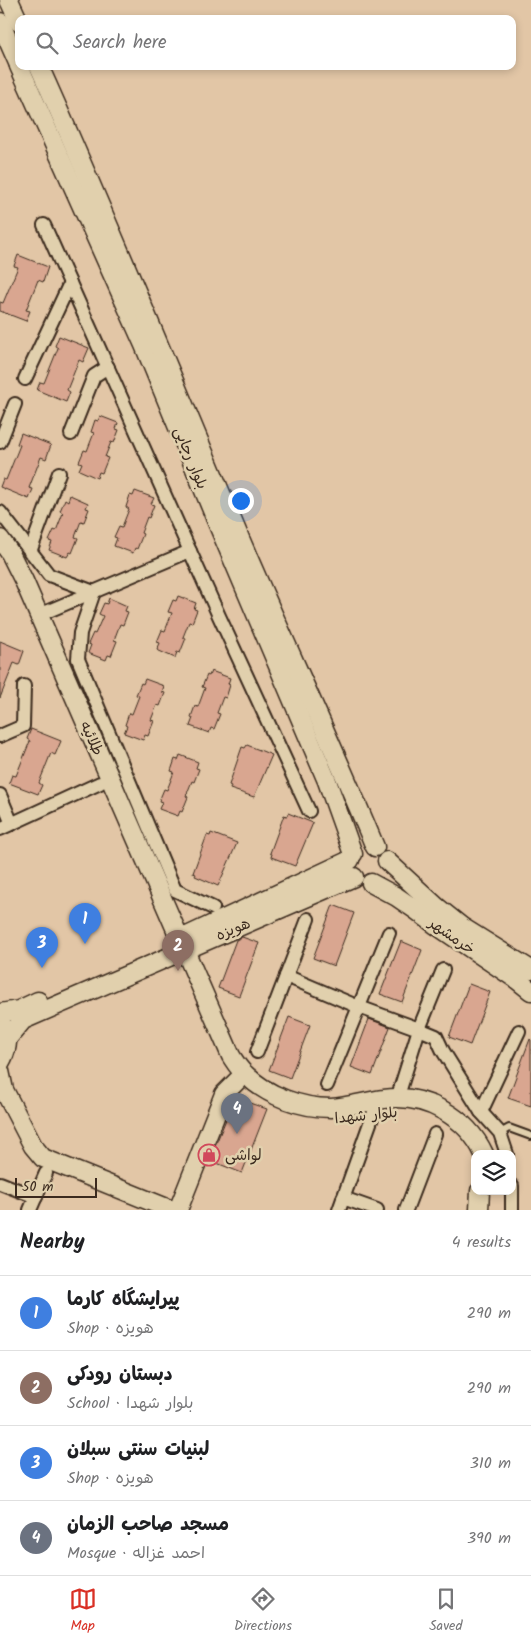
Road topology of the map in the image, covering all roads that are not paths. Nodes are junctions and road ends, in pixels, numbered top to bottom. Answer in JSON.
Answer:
{"nodes":[{"id":1,"x":9,"y":0,"type":"edge"},
{"id":2,"x":16,"y":15,"type":"edge"},
{"id":3,"x":0,"y":22,"type":"edge"},
{"id":4,"x":15,"y":57,"type":"edge"},
{"id":5,"x":21,"y":70,"type":"edge"},
{"id":6,"x":41,"y":70,"type":"edge"},
{"id":7,"x":44,"y":225,"type":"dead end"},
{"id":8,"x":70,"y":283,"type":"junction"},
{"id":9,"x":108,"y":367,"type":"junction"},
{"id":10,"x":25,"y":379,"type":"dead end"},
{"id":11,"x":15,"y":404,"type":"dead end"},
{"id":12,"x":72,"y":434,"type":"dead end"},
{"id":13,"x":0,"y":442,"type":"edge"},
{"id":14,"x":59,"y":473,"type":"dead end"},
{"id":15,"x":0,"y":512,"type":"edge"},
{"id":16,"x":0,"y":539,"type":"edge"},
{"id":17,"x":190,"y":551,"type":"junction"},
{"id":18,"x":30,"y":552,"type":"junction"},
{"id":19,"x":0,"y":559,"type":"edge"},
{"id":20,"x":94,"y":592,"type":"junction"},
{"id":21,"x":34,"y":618,"type":"junction"},
{"id":22,"x":24,"y":686,"type":"dead end"},
{"id":23,"x":0,"y":736,"type":"edge"},
{"id":24,"x":105,"y":781,"type":"junction"},
{"id":25,"x":0,"y":795,"type":"edge"},
{"id":26,"x":308,"y":811,"type":"dead end"},
{"id":27,"x":6,"y":827,"type":"edge"},
{"id":28,"x":375,"y":847,"type":"junction"},
{"id":29,"x":387,"y":861,"type":"junction"},
{"id":30,"x":357,"y":869,"type":"junction"},
{"id":31,"x":213,"y":908,"type":"dead end"},
{"id":32,"x":308,"y":919,"type":"dead end"},
{"id":33,"x":389,"y":933,"type":"dead end"},
{"id":34,"x":177,"y":946,"type":"junction"},
{"id":35,"x":443,"y":970,"type":"dead end"},
{"id":36,"x":531,"y":970,"type":"edge"},
{"id":37,"x":286,"y":976,"type":"junction"},
{"id":38,"x":531,"y":991,"type":"edge"},
{"id":39,"x":359,"y":1007,"type":"junction"},
{"id":40,"x":0,"y":1012,"type":"edge"},
{"id":41,"x":0,"y":1020,"type":"edge"},
{"id":42,"x":419,"y":1029,"type":"junction"},
{"id":43,"x":519,"y":1031,"type":"dead end"},
{"id":44,"x":8,"y":1038,"type":"junction"},
{"id":45,"x":257,"y":1052,"type":"dead end"},
{"id":46,"x":0,"y":1063,"type":"edge"},
{"id":47,"x":0,"y":1070,"type":"edge"},
{"id":48,"x":240,"y":1078,"type":"junction"},
{"id":49,"x":327,"y":1084,"type":"dead end"},
{"id":50,"x":396,"y":1104,"type":"junction"},
{"id":51,"x":0,"y":1108,"type":"edge"},
{"id":52,"x":355,"y":1110,"type":"junction"},
{"id":53,"x":374,"y":1112,"type":"junction"},
{"id":54,"x":481,"y":1112,"type":"junction"},
{"id":55,"x":500,"y":1133,"type":"junction"},
{"id":56,"x":435,"y":1134,"type":"dead end"},
{"id":57,"x":531,"y":1136,"type":"edge"},
{"id":58,"x":481,"y":1150,"type":"edge"},
{"id":59,"x":506,"y":1150,"type":"edge"},
{"id":60,"x":471,"y":1154,"type":"edge"},
{"id":61,"x":46,"y":1172,"type":"junction"},
{"id":62,"x":0,"y":1183,"type":"edge"},
{"id":63,"x":480,"y":1195,"type":"edge"},
{"id":64,"x":492,"y":1195,"type":"edge"},
{"id":65,"x":512,"y":1195,"type":"edge"},
{"id":66,"x":341,"y":1204,"type":"edge"},
{"id":67,"x":35,"y":1206,"type":"edge"},
{"id":68,"x":141,"y":1210,"type":"edge"},
{"id":69,"x":172,"y":1210,"type":"edge"},
{"id":70,"x":178,"y":1210,"type":"edge"},
{"id":71,"x":376,"y":1210,"type":"edge"},
{"id":72,"x":406,"y":1210,"type":"edge"},
{"id":73,"x":479,"y":1210,"type":"edge"},
{"id":74,"x":491,"y":1210,"type":"edge"},
{"id":75,"x":512,"y":1210,"type":"edge"}],
"edges":[{"from":1,"to":2,"type":"street"},
{"from":3,"to":4,"type":"street","name":"بلوار رجایی"},
{"from":5,"to":30,"type":"street","name":"بلوار رجایی"},
{"from":6,"to":28,"type":"street","name":"بلوار رجایی"},
{"from":7,"to":8,"type":"street"},
{"from":8,"to":9,"type":"street"},
{"from":8,"to":10,"type":"street"},
{"from":9,"to":12,"type":"street"},
{"from":9,"to":17,"type":"street"},
{"from":11,"to":13,"type":"street"},
{"from":14,"to":18,"type":"street"},
{"from":15,"to":18,"type":"street"},
{"from":16,"to":21,"type":"street","name":"طلائیه"},
{"from":17,"to":20,"type":"street"},
{"from":17,"to":26,"type":"street"},
{"from":18,"to":20,"type":"street"},
{"from":19,"to":21,"type":"street","name":"طلائیه"},
{"from":20,"to":21,"type":"street"},
{"from":20,"to":31,"type":"street"},
{"from":21,"to":24,"type":"street","name":"طلائیه"},
{"from":22,"to":23,"type":"street"},
{"from":24,"to":27,"type":"street"},
{"from":24,"to":34,"type":"street","name":"طلائیه"},
{"from":25,"to":27,"type":"street"},
{"from":28,"to":29,"type":"street"},
{"from":28,"to":30,"type":"street"},
{"from":29,"to":30,"type":"street"},
{"from":29,"to":36,"type":"street","name":"خرمشهر"},
{"from":30,"to":34,"type":"street","name":"هویزه"},
{"from":30,"to":38,"type":"street","name":"خرمشهر"},
{"from":32,"to":37,"type":"street"},
{"from":33,"to":39,"type":"street"},
{"from":34,"to":40,"type":"street","name":"هویزه"},
{"from":34,"to":44,"type":"street","name":"هویزه"},
{"from":34,"to":48,"type":"street","name":"بلوار شهدا"},
{"from":35,"to":42,"type":"street"},
{"from":37,"to":39,"type":"street"},
{"from":37,"to":45,"type":"street"},
{"from":39,"to":42,"type":"street"},
{"from":39,"to":49,"type":"street"},
{"from":41,"to":44,"type":"street"},
{"from":42,"to":50,"type":"street"},
{"from":42,"to":54,"type":"street"},
{"from":43,"to":54,"type":"street"},
{"from":44,"to":46,"type":"street"},
{"from":47,"to":69,"type":"street"},
{"from":48,"to":52,"type":"street","name":"بلوار شهدا"},
{"from":48,"to":70,"type":"street"},
{"from":50,"to":52,"type":"street","name":"بلوار شهدا"},
{"from":50,"to":53,"type":"street","name":"بلوار شهدا"},
{"from":50,"to":58,"type":"street","name":"بلوار شهدا"},
{"from":50,"to":60,"type":"street","name":"بلوار شهدا"},
{"from":51,"to":61,"type":"street"},
{"from":52,"to":53,"type":"street","name":"بلوار شهدا"},
{"from":53,"to":66,"type":"street"},
{"from":54,"to":55,"type":"street"},
{"from":55,"to":57,"type":"lane"},
{"from":55,"to":59,"type":"street"},
{"from":56,"to":72,"type":"street"},
{"from":61,"to":67,"type":"street"},
{"from":61,"to":68,"type":"street"},
{"from":62,"to":67,"type":"street"},
{"from":63,"to":73,"type":"street"},
{"from":64,"to":74,"type":"street"},
{"from":65,"to":75,"type":"street"},
{"from":66,"to":71,"type":"street"}]}
